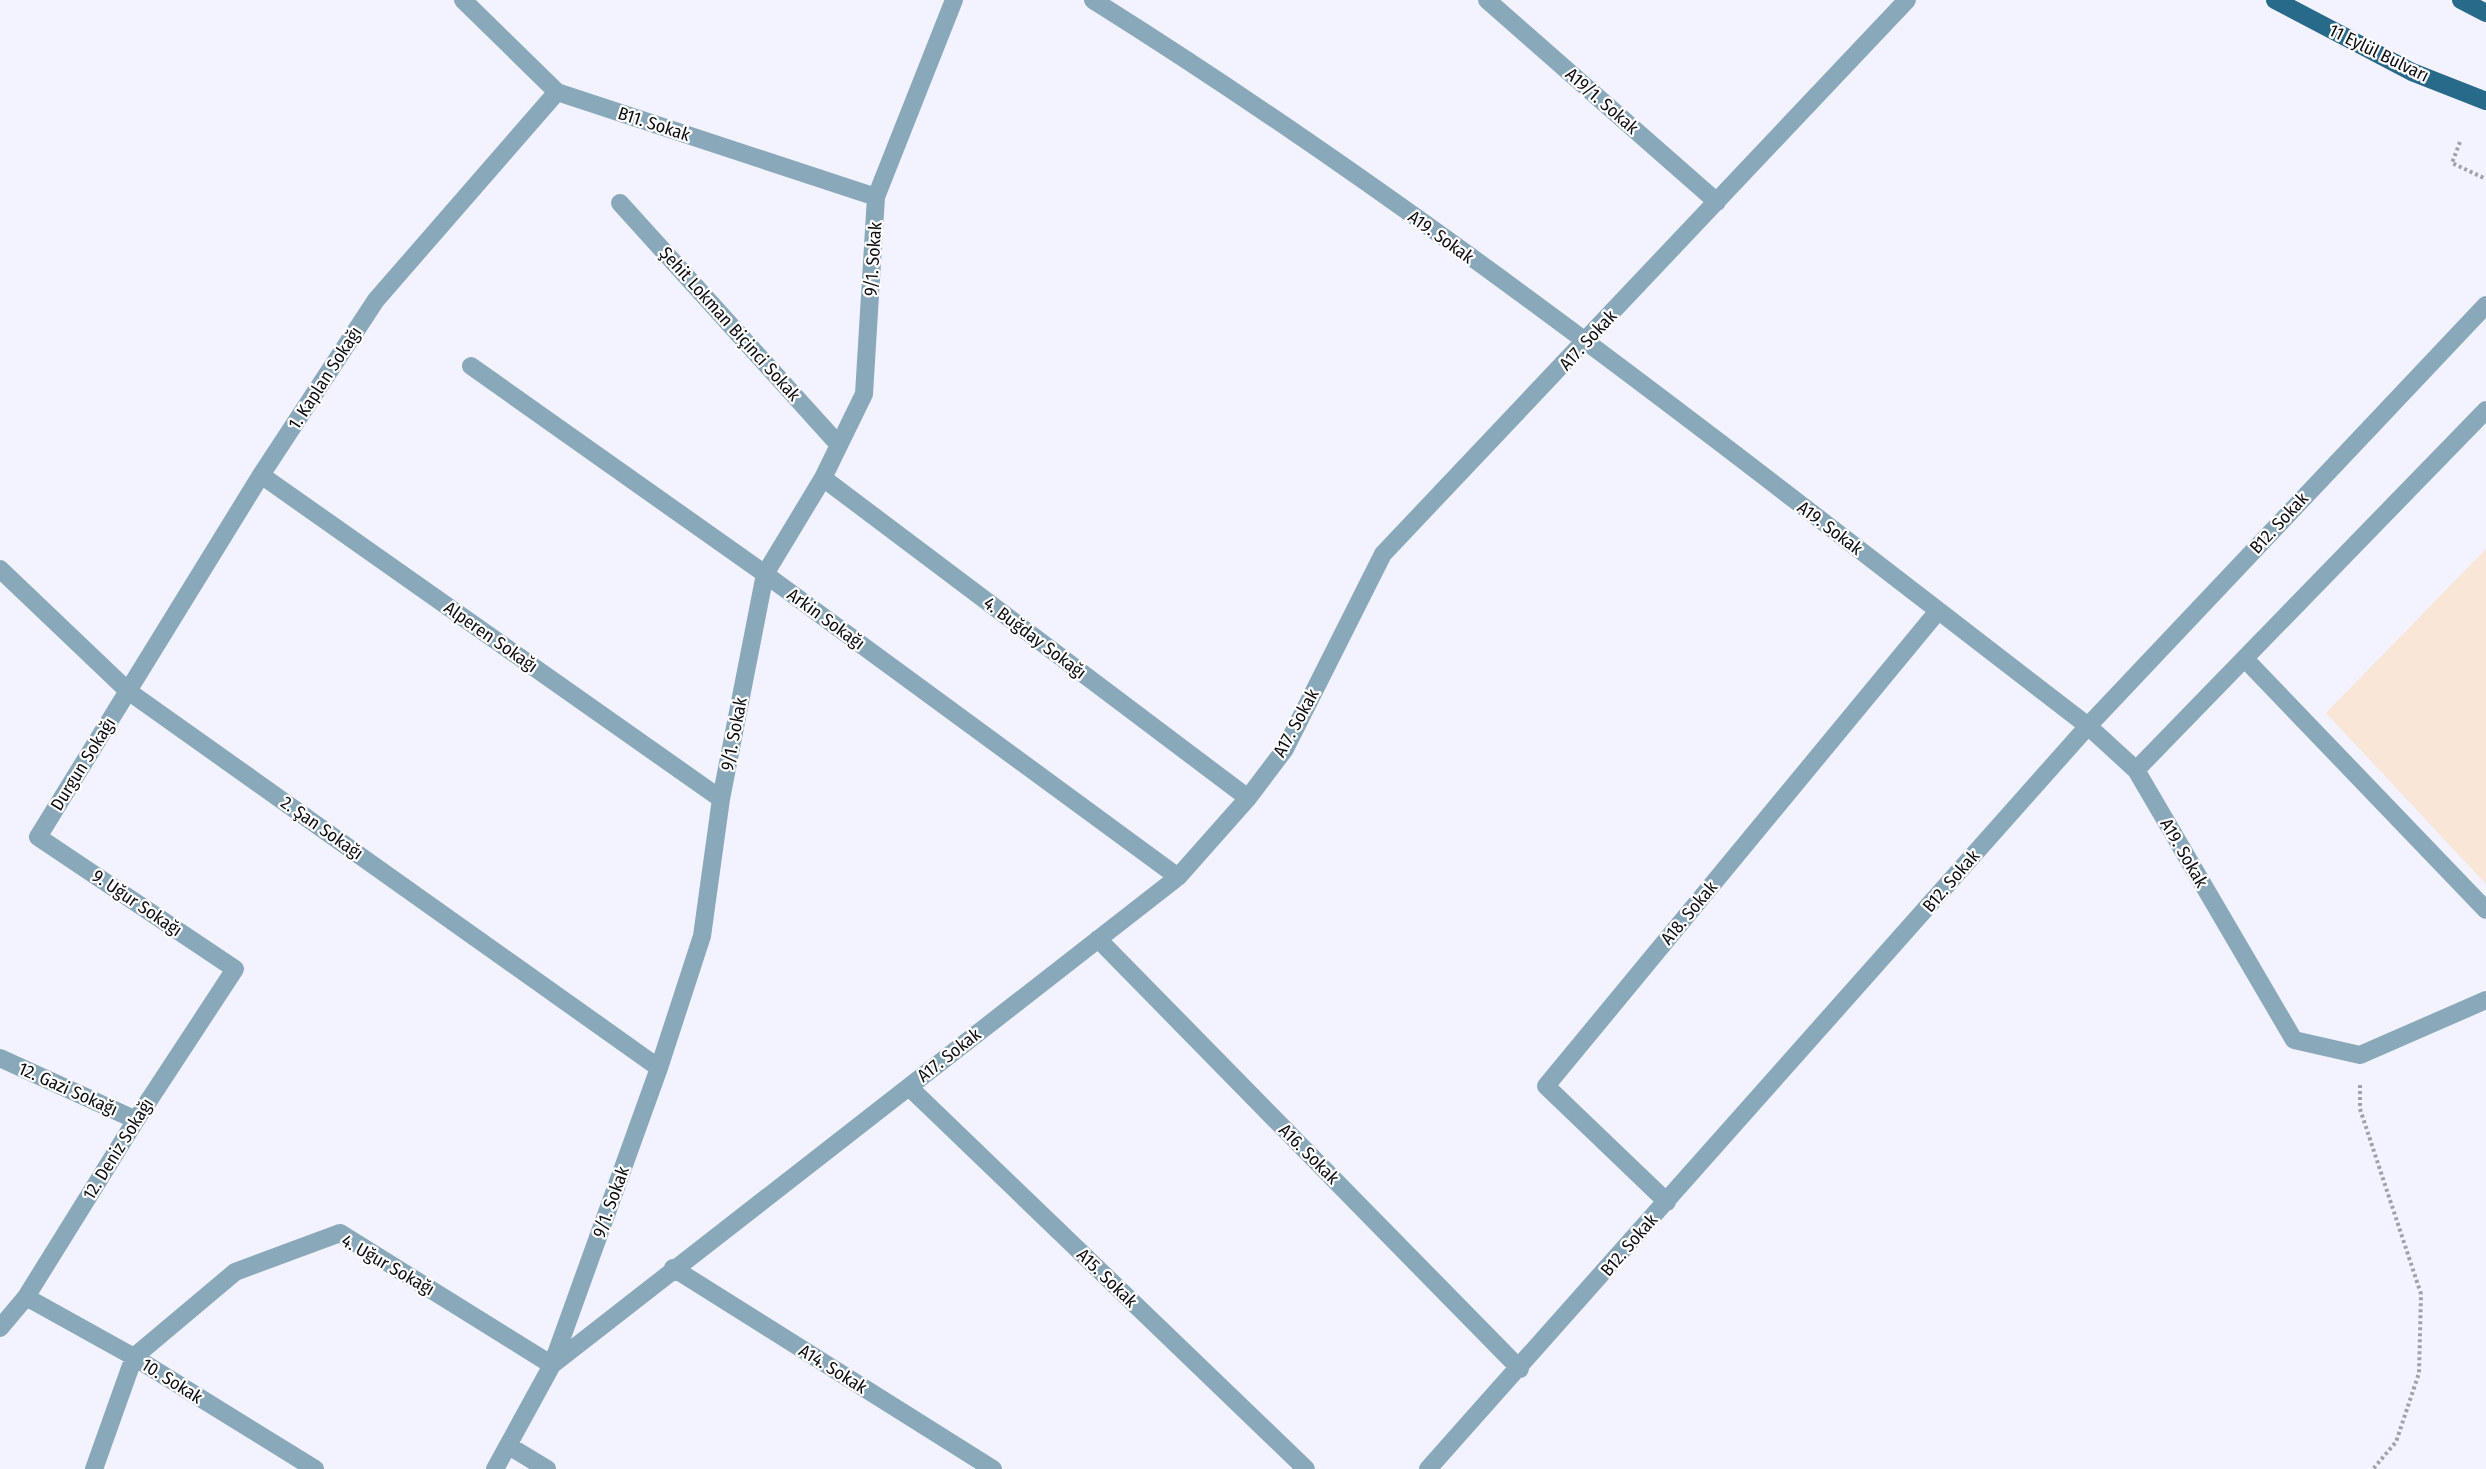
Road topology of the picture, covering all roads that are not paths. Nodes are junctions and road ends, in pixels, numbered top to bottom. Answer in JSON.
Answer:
{"nodes":[{"id":1,"x":463,"y":0,"type":"edge"},
{"id":2,"x":954,"y":0,"type":"edge"},
{"id":3,"x":1093,"y":0,"type":"edge"},
{"id":4,"x":1487,"y":0,"type":"edge"},
{"id":5,"x":1907,"y":0,"type":"edge"},
{"id":6,"x":2275,"y":0,"type":"edge"},
{"id":7,"x":2461,"y":0,"type":"edge"},
{"id":8,"x":2486,"y":13,"type":"edge"},
{"id":9,"x":557,"y":92,"type":"junction"},
{"id":10,"x":2486,"y":101,"type":"edge"},
{"id":11,"x":876,"y":197,"type":"junction"},
{"id":12,"x":1718,"y":202,"type":"junction"},
{"id":13,"x":620,"y":203,"type":"dead end"},
{"id":14,"x":2486,"y":305,"type":"edge"},
{"id":15,"x":1586,"y":342,"type":"junction"},
{"id":16,"x":471,"y":366,"type":"dead end"},
{"id":17,"x":2486,"y":410,"type":"edge"},
{"id":18,"x":839,"y":445,"type":"junction"},
{"id":19,"x":261,"y":475,"type":"junction"},
{"id":20,"x":823,"y":478,"type":"junction"},
{"id":21,"x":0,"y":569,"type":"edge"},
{"id":22,"x":765,"y":574,"type":"junction"},
{"id":23,"x":1938,"y":611,"type":"junction"},
{"id":24,"x":2245,"y":659,"type":"junction"},
{"id":25,"x":128,"y":691,"type":"junction"},
{"id":26,"x":2088,"y":726,"type":"junction"},
{"id":27,"x":2136,"y":770,"type":"junction"},
{"id":28,"x":1248,"y":798,"type":"junction"},
{"id":29,"x":721,"y":799,"type":"junction"},
{"id":30,"x":38,"y":837,"type":"joint"},
{"id":31,"x":1178,"y":877,"type":"junction"},
{"id":32,"x":2486,"y":910,"type":"edge"},
{"id":33,"x":1098,"y":939,"type":"junction"},
{"id":34,"x":235,"y":969,"type":"joint"},
{"id":35,"x":2486,"y":1000,"type":"edge"},
{"id":36,"x":0,"y":1058,"type":"edge"},
{"id":37,"x":659,"y":1068,"type":"junction"},
{"id":38,"x":909,"y":1087,"type":"junction"},
{"id":39,"x":136,"y":1120,"type":"junction"},
{"id":40,"x":1667,"y":1202,"type":"junction"},
{"id":41,"x":673,"y":1268,"type":"junction"},
{"id":42,"x":26,"y":1297,"type":"junction"},
{"id":43,"x":2,"y":1322,"type":"edge"},
{"id":44,"x":134,"y":1357,"type":"junction"},
{"id":45,"x":552,"y":1365,"type":"junction"},
{"id":46,"x":1520,"y":1369,"type":"junction"},
{"id":47,"x":509,"y":1446,"type":"junction"},
{"id":48,"x":94,"y":1469,"type":"edge"},
{"id":49,"x":315,"y":1469,"type":"edge"},
{"id":50,"x":495,"y":1469,"type":"edge"},
{"id":51,"x":547,"y":1469,"type":"edge"},
{"id":52,"x":993,"y":1469,"type":"edge"},
{"id":53,"x":1306,"y":1469,"type":"edge"},
{"id":54,"x":1428,"y":1469,"type":"edge"}],
"edges":[{"from":1,"to":9,"type":"street","name":"B11. Sokak"},
{"from":2,"to":11,"type":"street","name":"9/1. Sokak"},
{"from":3,"to":15,"type":"street","name":"A19. Sokak"},
{"from":4,"to":12,"type":"street","name":"A19/1. Sokak"},
{"from":5,"to":12,"type":"street","name":"A17. Sokak"},
{"from":6,"to":10,"type":"main road","name":"11 Eylül Bulvarı"},
{"from":7,"to":8,"type":"main road"},
{"from":9,"to":11,"type":"street","name":"B11. Sokak"},
{"from":9,"to":19,"type":"street","name":"1. Kaplan Sokağı"},
{"from":11,"to":18,"type":"street","name":"9/1. Sokak"},
{"from":12,"to":15,"type":"street","name":"A17. Sokak"},
{"from":13,"to":18,"type":"street","name":"Şehit Lokman Biçinci Sokak"},
{"from":14,"to":26,"type":"street","name":"B12. Sokak"},
{"from":15,"to":23,"type":"street","name":"A19. Sokak"},
{"from":15,"to":28,"type":"street","name":"A17. Sokak"},
{"from":16,"to":22,"type":"street","name":"Arkin Sokağı"},
{"from":17,"to":24,"type":"street"},
{"from":18,"to":20,"type":"street","name":"9/1. Sokak"},
{"from":19,"to":25,"type":"street","name":"1. Kaplan Sokağı"},
{"from":19,"to":29,"type":"street","name":"Alperen Sokağı"},
{"from":20,"to":22,"type":"street","name":"9/1. Sokak"},
{"from":20,"to":28,"type":"street","name":"4. Buğday Sokağı"},
{"from":21,"to":25,"type":"street","name":"2. Şan Sokağı"},
{"from":22,"to":29,"type":"street","name":"9/1. Sokak"},
{"from":22,"to":31,"type":"street","name":"Arkin Sokağı"},
{"from":23,"to":26,"type":"street","name":"A19. Sokak"},
{"from":23,"to":40,"type":"street","name":"A18. Sokak"},
{"from":24,"to":27,"type":"street"},
{"from":24,"to":32,"type":"street"},
{"from":25,"to":30,"type":"street","name":"Durgun Sokağı"},
{"from":25,"to":37,"type":"street","name":"2. Şan Sokağı"},
{"from":26,"to":27,"type":"street","name":"A19. Sokak"},
{"from":26,"to":40,"type":"street","name":"B12. Sokak"},
{"from":27,"to":35,"type":"street","name":"A19. Sokak"},
{"from":28,"to":31,"type":"street","name":"A17. Sokak"},
{"from":29,"to":37,"type":"street","name":"9/1. Sokak"},
{"from":30,"to":34,"type":"street","name":"9. Uğur Sokağı"},
{"from":31,"to":33,"type":"street","name":"A17. Sokak"},
{"from":33,"to":38,"type":"street","name":"A17. Sokak"},
{"from":33,"to":46,"type":"street","name":"A16. Sokak"},
{"from":34,"to":39,"type":"street","name":"12. Deniz Sokağı"},
{"from":36,"to":39,"type":"street","name":"12. Gazi Sokağı"},
{"from":37,"to":45,"type":"street","name":"9/1. Sokak"},
{"from":38,"to":41,"type":"street","name":"A17. Sokak"},
{"from":38,"to":53,"type":"street","name":"A15. Sokak"},
{"from":39,"to":42,"type":"street","name":"12. Deniz Sokağı"},
{"from":40,"to":46,"type":"street","name":"B12. Sokak"},
{"from":41,"to":45,"type":"street","name":"A17. Sokak"},
{"from":41,"to":52,"type":"street","name":"A14. Sokak"},
{"from":42,"to":43,"type":"street","name":"12. Deniz Sokağı"},
{"from":42,"to":44,"type":"street","name":"10. Sokak"},
{"from":44,"to":45,"type":"street","name":"4. Uğur Sokağı"},
{"from":44,"to":48,"type":"street"},
{"from":44,"to":49,"type":"street","name":"10. Sokak"},
{"from":45,"to":47,"type":"street","name":"9/1. Sokak"},
{"from":46,"to":54,"type":"street","name":"B12. Sokak"},
{"from":47,"to":50,"type":"street","name":"9/1. Sokak"},
{"from":47,"to":51,"type":"street"}]}
